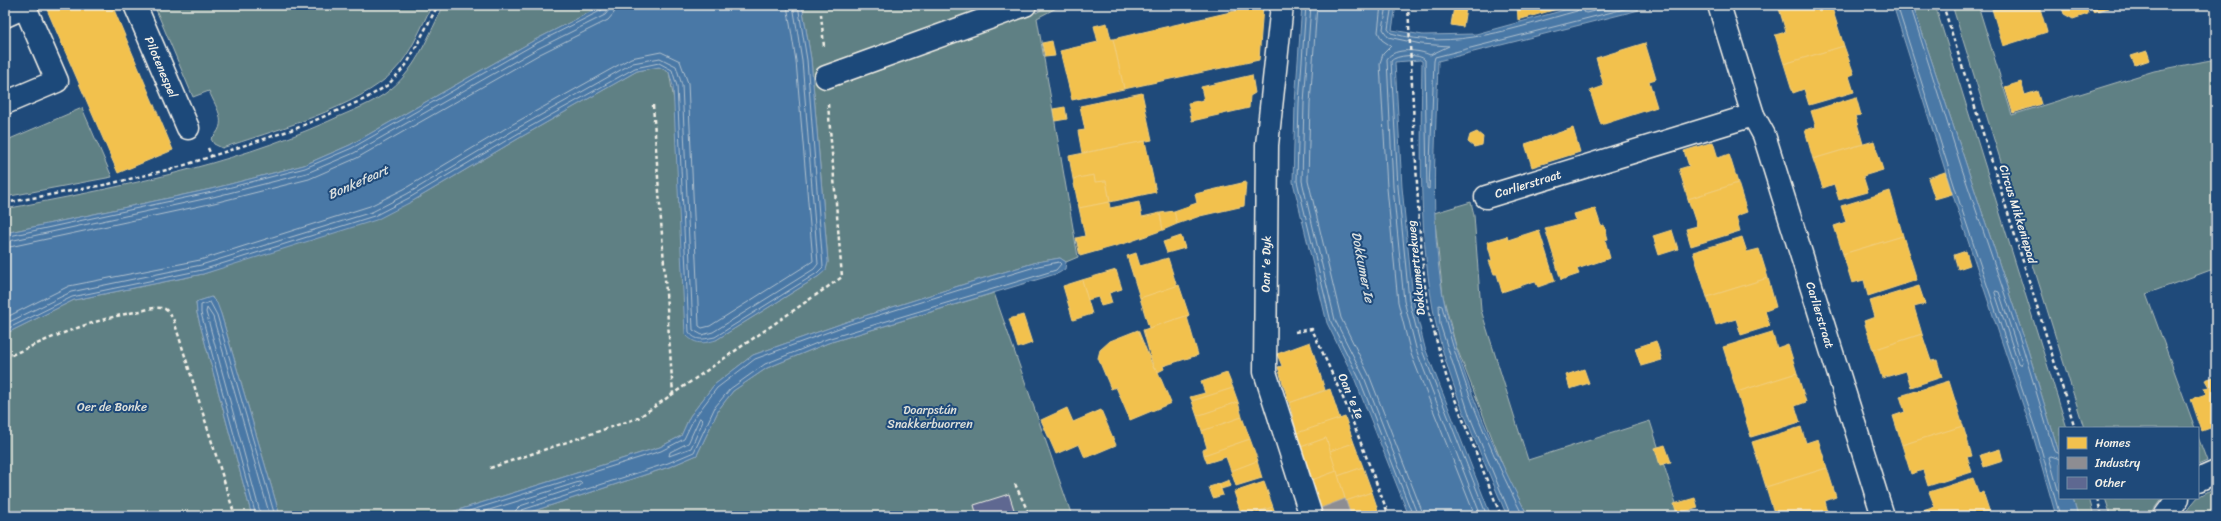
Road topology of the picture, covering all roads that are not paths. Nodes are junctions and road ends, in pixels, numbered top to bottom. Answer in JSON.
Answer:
{"nodes":[{"id":1,"x":135,"y":5,"type":"edge"},
{"id":2,"x":1025,"y":5,"type":"edge"},
{"id":3,"x":1282,"y":5,"type":"edge"},
{"id":4,"x":1719,"y":5,"type":"edge"},
{"id":5,"x":5,"y":16,"type":"edge"},
{"id":6,"x":826,"y":78,"type":"road end"},
{"id":7,"x":5,"y":103,"type":"edge"},
{"id":8,"x":1753,"y":115,"type":"junction"},
{"id":9,"x":188,"y":128,"type":"dead end"},
{"id":10,"x":1486,"y":197,"type":"dead end"},
{"id":11,"x":2216,"y":472,"type":"edge"},
{"id":12,"x":2199,"y":480,"type":"edge"},
{"id":13,"x":2177,"y":499,"type":"edge"},
{"id":14,"x":1311,"y":516,"type":"edge"},
{"id":15,"x":1884,"y":516,"type":"edge"},
{"id":16,"x":2165,"y":516,"type":"edge"}],
"edges":[{"from":1,"to":9,"type":"street","name":"Pilotenespel"},
{"from":2,"to":6,"type":"street"},
{"from":3,"to":14,"type":"street","name":"Oan 'e Dyk"},
{"from":4,"to":8,"type":"street","name":"Carlierstraat"},
{"from":5,"to":7,"type":"street"},
{"from":8,"to":10,"type":"street","name":"Carlierstraat"},
{"from":8,"to":15,"type":"street","name":"Carlierstraat"},
{"from":11,"to":12,"type":"street"},
{"from":13,"to":16,"type":"street"}]}
